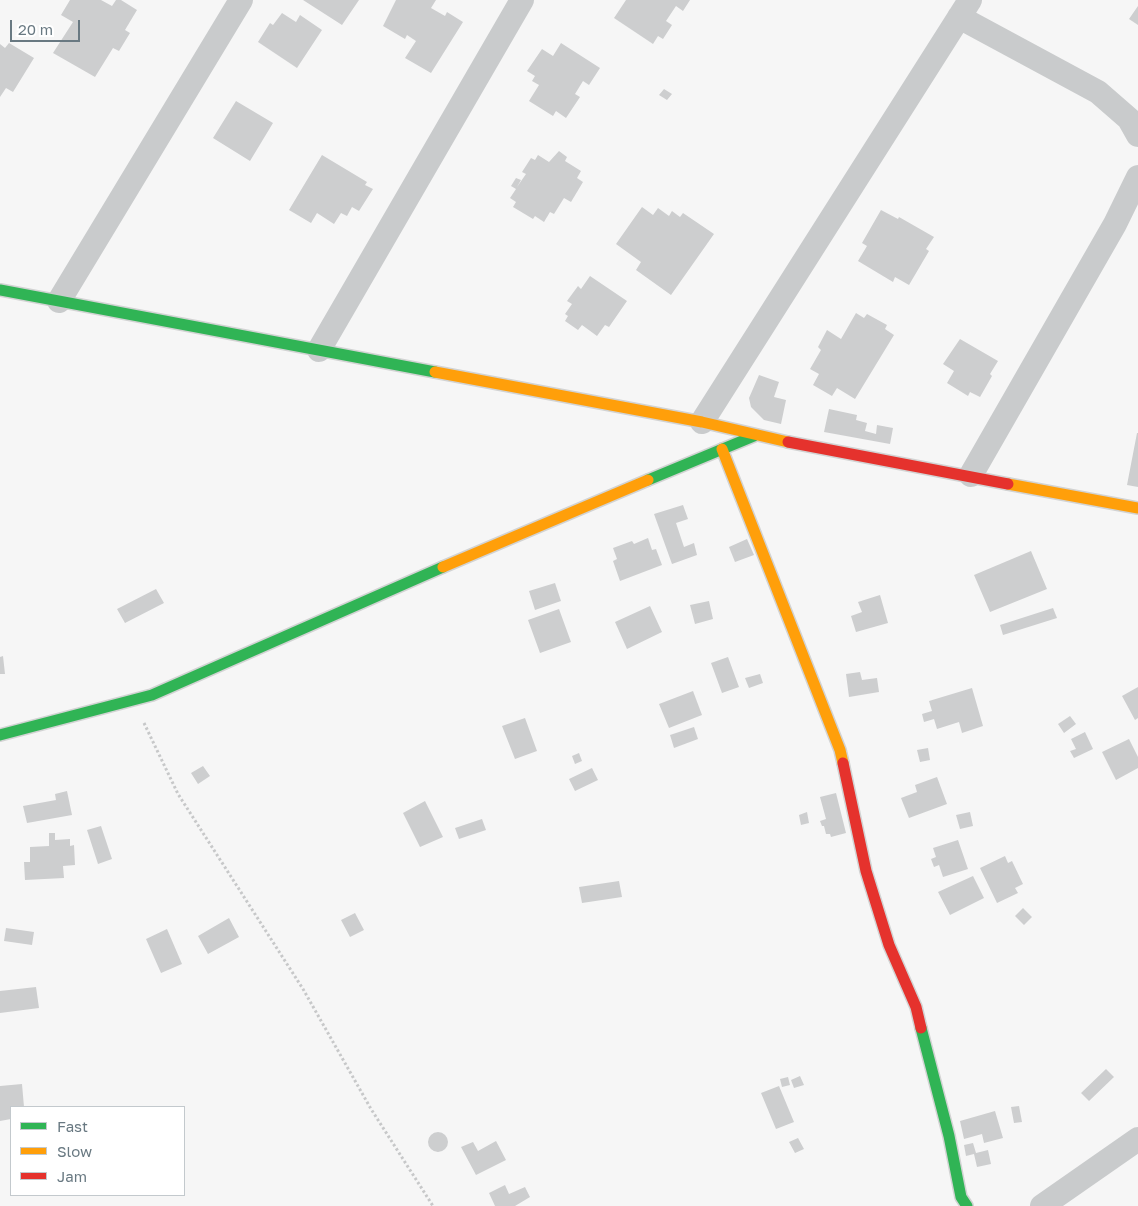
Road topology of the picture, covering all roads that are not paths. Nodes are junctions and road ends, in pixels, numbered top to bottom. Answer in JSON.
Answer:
{"nodes":[{"id":1,"x":241,"y":0,"type":"edge"},
{"id":2,"x":522,"y":0,"type":"edge"},
{"id":3,"x":965,"y":9,"type":"edge"},
{"id":4,"x":1138,"y":135,"type":"edge"},
{"id":5,"x":1138,"y":177,"type":"edge"},
{"id":6,"x":0,"y":290,"type":"edge"},
{"id":7,"x":59,"y":301,"type":"junction"},
{"id":8,"x":319,"y":350,"type":"junction"},
{"id":9,"x":702,"y":422,"type":"junction"},
{"id":10,"x":754,"y":436,"type":"junction"},
{"id":11,"x":722,"y":450,"type":"junction"},
{"id":12,"x":971,"y":476,"type":"junction"},
{"id":13,"x":1138,"y":508,"type":"edge"},
{"id":14,"x":0,"y":735,"type":"edge"},
{"id":15,"x":1138,"y":1139,"type":"edge"},
{"id":16,"x":967,"y":1206,"type":"edge"},
{"id":17,"x":1042,"y":1206,"type":"edge"}],
"edges":[{"from":1,"to":7,"type":"street"},
{"from":2,"to":8,"type":"street"},
{"from":3,"to":4,"type":"street"},
{"from":3,"to":9,"type":"street"},
{"from":5,"to":12,"type":"street"},
{"from":6,"to":7,"type":"street"},
{"from":7,"to":8,"type":"street"},
{"from":8,"to":9,"type":"street"},
{"from":9,"to":10,"type":"street"},
{"from":10,"to":11,"type":"street"},
{"from":10,"to":12,"type":"street"},
{"from":11,"to":14,"type":"street"},
{"from":11,"to":16,"type":"street"},
{"from":12,"to":13,"type":"street"},
{"from":15,"to":17,"type":"street"}]}
